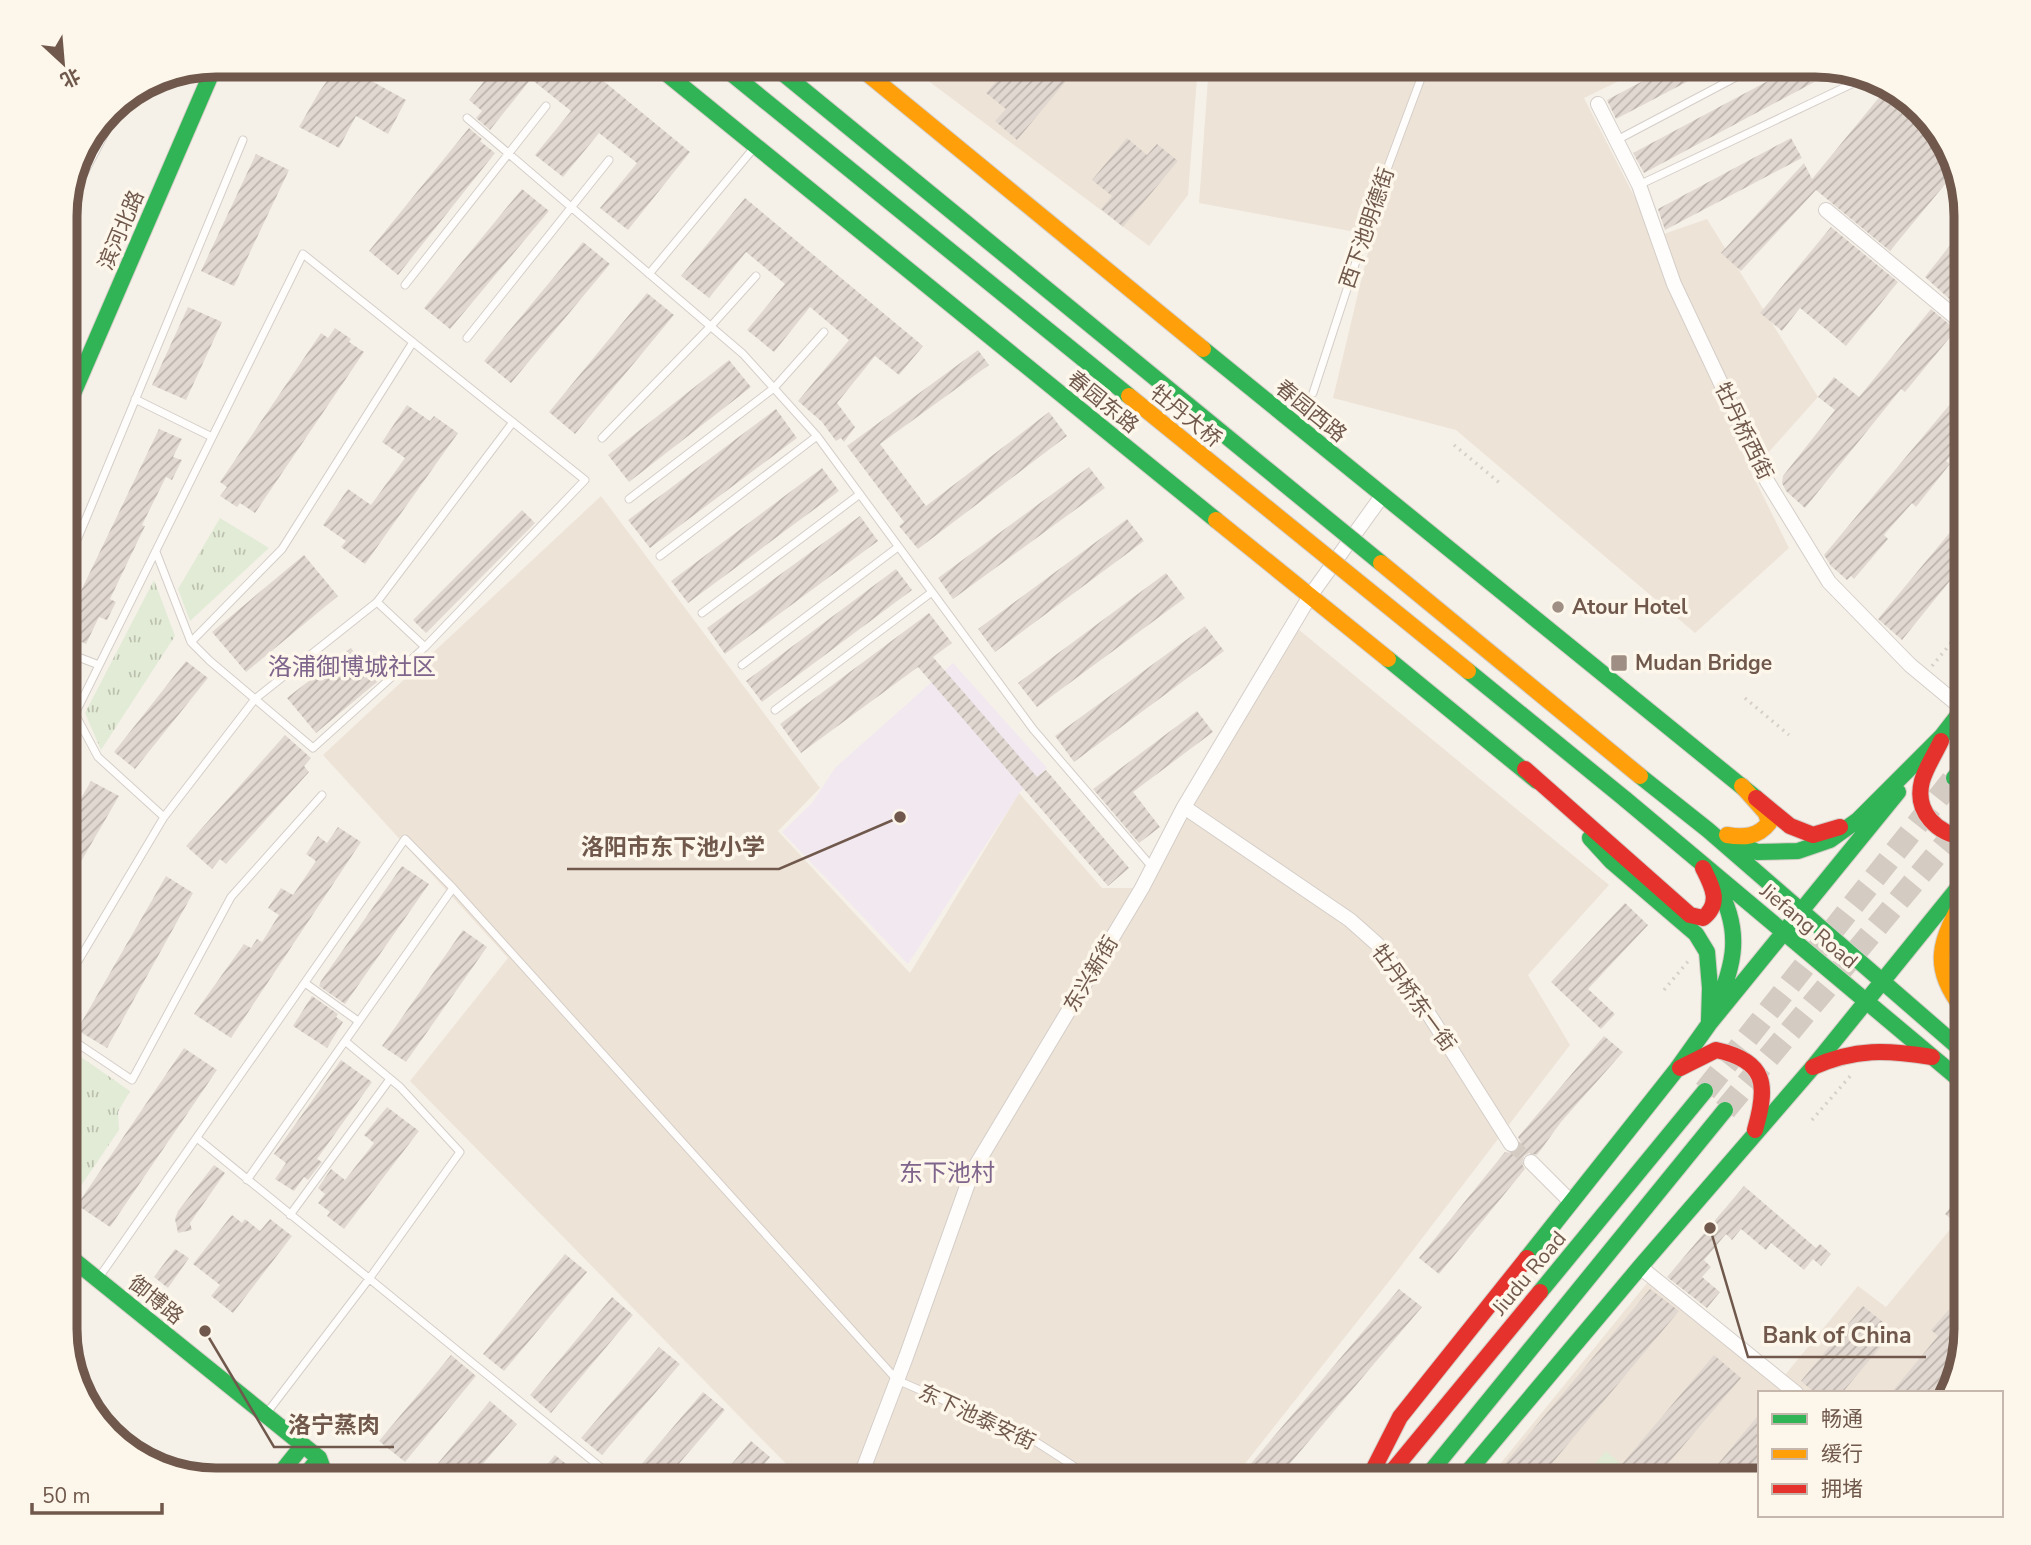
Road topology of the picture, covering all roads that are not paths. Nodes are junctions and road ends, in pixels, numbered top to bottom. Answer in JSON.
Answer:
{"nodes":[{"id":1,"x":210,"y":77,"type":"edge"},
{"id":2,"x":671,"y":77,"type":"edge"},
{"id":3,"x":736,"y":77,"type":"edge"},
{"id":4,"x":788,"y":77,"type":"edge"},
{"id":5,"x":872,"y":77,"type":"edge"},
{"id":6,"x":1422,"y":77,"type":"edge"},
{"id":7,"x":1736,"y":77,"type":"edge"},
{"id":8,"x":1854,"y":83,"type":"edge"},
{"id":9,"x":1598,"y":104,"type":"dead end"},
{"id":10,"x":546,"y":106,"type":"dead end"},
{"id":11,"x":467,"y":118,"type":"dead end"},
{"id":12,"x":243,"y":140,"type":"dead end"},
{"id":13,"x":1617,"y":140,"type":"junction"},
{"id":14,"x":755,"y":145,"type":"junction"},
{"id":15,"x":508,"y":153,"type":"junction"},
{"id":16,"x":609,"y":160,"type":"dead end"},
{"id":17,"x":1639,"y":185,"type":"junction"},
{"id":18,"x":572,"y":207,"type":"junction"},
{"id":19,"x":1826,"y":210,"type":"dead end"},
{"id":20,"x":649,"y":274,"type":"junction"},
{"id":21,"x":756,"y":276,"type":"dead end"},
{"id":22,"x":405,"y":285,"type":"dead end"},
{"id":23,"x":1954,"y":316,"type":"edge"},
{"id":24,"x":711,"y":326,"type":"junction"},
{"id":25,"x":824,"y":332,"type":"dead end"},
{"id":26,"x":467,"y":338,"type":"dead end"},
{"id":27,"x":413,"y":342,"type":"junction"},
{"id":28,"x":77,"y":384,"type":"edge"},
{"id":29,"x":774,"y":388,"type":"junction"},
{"id":30,"x":1313,"y":393,"type":"dead end"},
{"id":31,"x":135,"y":400,"type":"junction"},
{"id":32,"x":513,"y":422,"type":"junction"},
{"id":33,"x":817,"y":436,"type":"junction"},
{"id":34,"x":212,"y":437,"type":"junction"},
{"id":35,"x":602,"y":438,"type":"dead end"},
{"id":36,"x":860,"y":494,"type":"junction"},
{"id":37,"x":1382,"y":496,"type":"junction"},
{"id":38,"x":629,"y":499,"type":"dead end"},
{"id":39,"x":77,"y":540,"type":"edge"},
{"id":40,"x":898,"y":547,"type":"junction"},
{"id":41,"x":156,"y":552,"type":"junction"},
{"id":42,"x":660,"y":556,"type":"dead end"},
{"id":43,"x":932,"y":592,"type":"junction"},
{"id":44,"x":1310,"y":596,"type":"junction"},
{"id":45,"x":377,"y":602,"type":"junction"},
{"id":46,"x":702,"y":613,"type":"dead end"},
{"id":47,"x":191,"y":642,"type":"junction"},
{"id":48,"x":425,"y":647,"type":"junction"},
{"id":49,"x":77,"y":657,"type":"edge"},
{"id":50,"x":742,"y":665,"type":"dead end"},
{"id":51,"x":99,"y":666,"type":"junction"},
{"id":52,"x":255,"y":699,"type":"junction"},
{"id":53,"x":1954,"y":699,"type":"edge"},
{"id":54,"x":77,"y":710,"type":"edge"},
{"id":55,"x":775,"y":710,"type":"dead end"},
{"id":56,"x":77,"y":718,"type":"edge"},
{"id":57,"x":1954,"y":721,"type":"edge"},
{"id":58,"x":1945,"y":733,"type":"junction"},
{"id":59,"x":1525,"y":769,"type":"junction"},
{"id":60,"x":1640,"y":776,"type":"joint"},
{"id":61,"x":1742,"y":786,"type":"junction"},
{"id":62,"x":322,"y":794,"type":"dead end"},
{"id":63,"x":1625,"y":799,"type":"joint"},
{"id":64,"x":1184,"y":807,"type":"junction"},
{"id":65,"x":164,"y":817,"type":"junction"},
{"id":66,"x":1858,"y":820,"type":"junction"},
{"id":67,"x":1708,"y":830,"type":"junction"},
{"id":68,"x":1954,"y":835,"type":"edge"},
{"id":69,"x":1700,"y":862,"type":"junction"},
{"id":70,"x":1152,"y":868,"type":"junction"},
{"id":71,"x":453,"y":888,"type":"junction"},
{"id":72,"x":1954,"y":893,"type":"edge"},
{"id":73,"x":1801,"y":913,"type":"junction"},
{"id":74,"x":1954,"y":918,"type":"edge"},
{"id":75,"x":1785,"y":933,"type":"junction"},
{"id":76,"x":77,"y":963,"type":"edge"},
{"id":77,"x":1882,"y":982,"type":"junction"},
{"id":78,"x":305,"y":983,"type":"junction"},
{"id":79,"x":1954,"y":996,"type":"edge"},
{"id":80,"x":1866,"y":1002,"type":"junction"},
{"id":81,"x":358,"y":1021,"type":"junction"},
{"id":82,"x":1709,"y":1024,"type":"junction"},
{"id":83,"x":345,"y":1041,"type":"junction"},
{"id":84,"x":77,"y":1043,"type":"edge"},
{"id":85,"x":1954,"y":1044,"type":"edge"},
{"id":86,"x":1933,"y":1058,"type":"junction"},
{"id":87,"x":1813,"y":1067,"type":"junction"},
{"id":88,"x":1677,"y":1069,"type":"junction"},
{"id":89,"x":1954,"y":1075,"type":"edge"},
{"id":90,"x":390,"y":1079,"type":"junction"},
{"id":91,"x":1705,"y":1091,"type":"tunnel mouth"},
{"id":92,"x":1725,"y":1110,"type":"tunnel mouth"},
{"id":93,"x":1753,"y":1136,"type":"junction"},
{"id":94,"x":197,"y":1138,"type":"junction"},
{"id":95,"x":1511,"y":1144,"type":"tunnel mouth"},
{"id":96,"x":1531,"y":1162,"type":"tunnel mouth"},
{"id":97,"x":247,"y":1180,"type":"junction"},
{"id":98,"x":1571,"y":1202,"type":"junction"},
{"id":99,"x":290,"y":1215,"type":"junction"},
{"id":100,"x":77,"y":1263,"type":"edge"},
{"id":101,"x":1640,"y":1267,"type":"junction"},
{"id":102,"x":97,"y":1279,"type":"junction"},
{"id":103,"x":369,"y":1279,"type":"junction"},
{"id":104,"x":897,"y":1380,"type":"junction"},
{"id":105,"x":1794,"y":1391,"type":"edge"},
{"id":106,"x":265,"y":1414,"type":"junction"},
{"id":107,"x":303,"y":1446,"type":"junction"},
{"id":108,"x":319,"y":1458,"type":"junction"},
{"id":109,"x":285,"y":1468,"type":"edge"},
{"id":110,"x":311,"y":1468,"type":"edge"},
{"id":111,"x":323,"y":1468,"type":"edge"},
{"id":112,"x":602,"y":1468,"type":"edge"},
{"id":113,"x":864,"y":1468,"type":"edge"},
{"id":114,"x":1076,"y":1468,"type":"edge"},
{"id":115,"x":1374,"y":1468,"type":"edge"},
{"id":116,"x":1395,"y":1468,"type":"edge"},
{"id":117,"x":1434,"y":1468,"type":"edge"},
{"id":118,"x":1471,"y":1468,"type":"edge"}],
"edges":[{"from":1,"to":28,"type":"main road","name":"滨河北路"},
{"from":2,"to":14,"type":"main road","name":"春园东路"},
{"from":3,"to":63,"type":"main road","name":"牡丹大桥","bridge":true},
{"from":4,"to":60,"type":"main road","name":"牡丹大桥","bridge":true},
{"from":5,"to":37,"type":"main road","name":"春园西路"},
{"from":6,"to":30,"type":"lane","name":"西下池明德街"},
{"from":7,"to":13,"type":"lane"},
{"from":8,"to":17,"type":"lane"},
{"from":9,"to":13,"type":"street","name":"牡丹桥西街"},
{"from":10,"to":15,"type":"lane"},
{"from":11,"to":15,"type":"lane"},
{"from":12,"to":31,"type":"lane"},
{"from":13,"to":17,"type":"street","name":"牡丹桥西街"},
{"from":14,"to":20,"type":"lane"},
{"from":14,"to":44,"type":"main road","name":"春园东路"},
{"from":15,"to":18,"type":"lane"},
{"from":15,"to":22,"type":"lane"},
{"from":16,"to":18,"type":"lane"},
{"from":17,"to":53,"type":"street","name":"牡丹桥西街"},
{"from":18,"to":20,"type":"lane"},
{"from":18,"to":26,"type":"lane"},
{"from":19,"to":23,"type":"street"},
{"from":20,"to":24,"type":"lane"},
{"from":21,"to":24,"type":"lane"},
{"from":24,"to":29,"type":"lane"},
{"from":24,"to":35,"type":"lane"},
{"from":25,"to":29,"type":"lane"},
{"from":27,"to":32,"type":"lane"},
{"from":27,"to":34,"type":"lane"},
{"from":27,"to":47,"type":"lane"},
{"from":29,"to":33,"type":"lane"},
{"from":29,"to":38,"type":"lane"},
{"from":31,"to":34,"type":"lane"},
{"from":31,"to":39,"type":"lane"},
{"from":32,"to":45,"type":"lane"},
{"from":32,"to":48,"type":"lane"},
{"from":33,"to":36,"type":"lane"},
{"from":33,"to":42,"type":"lane"},
{"from":34,"to":41,"type":"lane"},
{"from":36,"to":40,"type":"lane"},
{"from":36,"to":46,"type":"lane"},
{"from":37,"to":44,"type":"street","name":"东兴新街"},
{"from":37,"to":61,"type":"main road","name":"春园西路"},
{"from":40,"to":43,"type":"lane"},
{"from":40,"to":50,"type":"lane"},
{"from":41,"to":47,"type":"lane"},
{"from":41,"to":51,"type":"lane"},
{"from":43,"to":55,"type":"lane"},
{"from":43,"to":70,"type":"lane"},
{"from":44,"to":59,"type":"main road","name":"春园东路"},
{"from":44,"to":64,"type":"street","name":"东兴新街"},
{"from":45,"to":48,"type":"lane"},
{"from":45,"to":52,"type":"lane"},
{"from":47,"to":52,"type":"lane"},
{"from":48,"to":52,"type":"lane"},
{"from":49,"to":51,"type":"lane"},
{"from":51,"to":54,"type":"lane"},
{"from":52,"to":65,"type":"lane"},
{"from":56,"to":65,"type":"lane"},
{"from":57,"to":58,"type":"main road"},
{"from":58,"to":66,"type":"main road"},
{"from":58,"to":68,"type":"main road"},
{"from":58,"to":73,"type":"main road"},
{"from":59,"to":69,"type":"main road"},
{"from":59,"to":82,"type":"main road"},
{"from":60,"to":67,"type":"main road","name":"Jiefang Road"},
{"from":61,"to":66,"type":"main road"},
{"from":61,"to":67,"type":"main road"},
{"from":62,"to":84,"type":"lane"},
{"from":63,"to":69,"type":"main road","name":"Jiefang Road"},
{"from":64,"to":70,"type":"street","name":"东兴新街"},
{"from":64,"to":95,"type":"street","name":"牡丹桥东一街"},
{"from":65,"to":76,"type":"lane"},
{"from":66,"to":67,"type":"main road"},
{"from":67,"to":73,"type":"main road","name":"Jiefang Road"},
{"from":69,"to":75,"type":"main road","name":"Jiefang Road"},
{"from":69,"to":82,"type":"main road"},
{"from":70,"to":104,"type":"street","name":"东兴新街"},
{"from":71,"to":78,"type":"lane"},
{"from":71,"to":81,"type":"lane"},
{"from":71,"to":104,"type":"lane"},
{"from":72,"to":77,"type":"main road"},
{"from":73,"to":75,"type":"main road"},
{"from":73,"to":77,"type":"main road","name":"Jiefang Road"},
{"from":74,"to":79,"type":"main road"},
{"from":75,"to":80,"type":"main road","name":"Jiefang Road"},
{"from":75,"to":82,"type":"main road"},
{"from":77,"to":80,"type":"main road"},
{"from":77,"to":85,"type":"main road","name":"Jiefang Road"},
{"from":78,"to":81,"type":"lane"},
{"from":78,"to":94,"type":"lane"},
{"from":80,"to":86,"type":"main road","name":"Jiefang Road"},
{"from":80,"to":87,"type":"main road"},
{"from":81,"to":83,"type":"lane"},
{"from":82,"to":88,"type":"main road"},
{"from":83,"to":90,"type":"lane"},
{"from":83,"to":97,"type":"lane"},
{"from":86,"to":87,"type":"main road"},
{"from":86,"to":89,"type":"main road","name":"Jiefang Road"},
{"from":87,"to":93,"type":"main road"},
{"from":88,"to":93,"type":"main road"},
{"from":88,"to":98,"type":"main road"},
{"from":90,"to":99,"type":"lane"},
{"from":90,"to":103,"type":"lane"},
{"from":91,"to":116,"type":"main road","name":"Jiudu Road"},
{"from":92,"to":117,"type":"main road"},
{"from":93,"to":101,"type":"main road"},
{"from":94,"to":97,"type":"lane"},
{"from":94,"to":102,"type":"lane"},
{"from":96,"to":98,"type":"street"},
{"from":97,"to":99,"type":"lane"},
{"from":98,"to":115,"type":"main road"},
{"from":99,"to":103,"type":"lane"},
{"from":100,"to":102,"type":"main road","name":"御博路"},
{"from":101,"to":105,"type":"street"},
{"from":101,"to":118,"type":"main road"},
{"from":102,"to":106,"type":"main road","name":"御博路"},
{"from":103,"to":106,"type":"lane"},
{"from":103,"to":112,"type":"lane"},
{"from":104,"to":113,"type":"street","name":"东兴新街"},
{"from":104,"to":114,"type":"lane","name":"东下池泰安街"},
{"from":106,"to":107,"type":"main road","name":"御博路"},
{"from":107,"to":108,"type":"main road","name":"御博路"},
{"from":107,"to":109,"type":"main road"},
{"from":108,"to":110,"type":"main road"},
{"from":108,"to":111,"type":"main road"}]}
